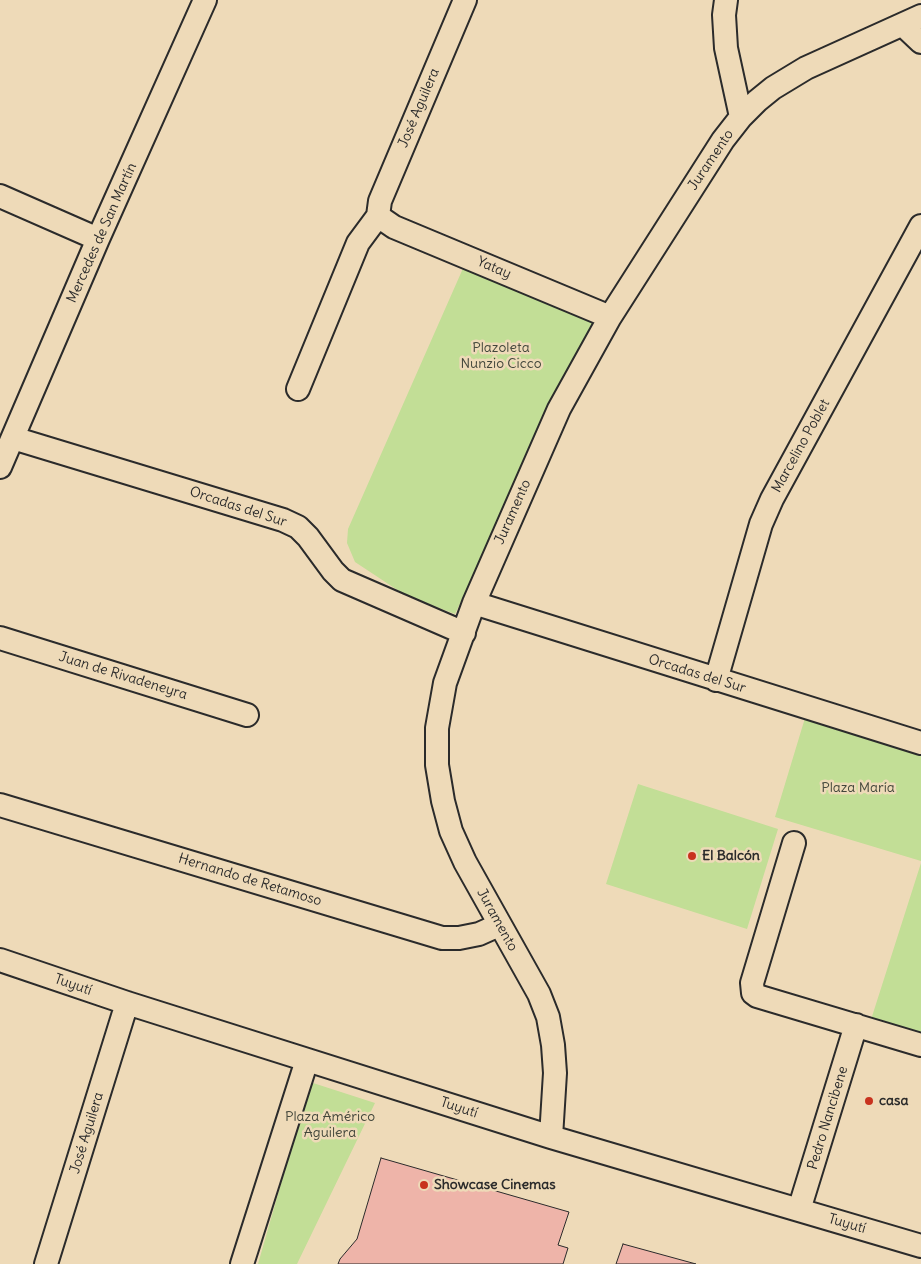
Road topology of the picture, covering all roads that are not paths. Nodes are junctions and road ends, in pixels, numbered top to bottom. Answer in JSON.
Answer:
{"nodes":[{"id":1,"x":205,"y":0,"type":"edge"},
{"id":2,"x":465,"y":0,"type":"edge"},
{"id":3,"x":726,"y":0,"type":"edge"},
{"id":4,"x":912,"y":20,"type":"edge"},
{"id":5,"x":921,"y":42,"type":"edge"},
{"id":6,"x":741,"y":117,"type":"junction"},
{"id":7,"x":0,"y":196,"type":"edge"},
{"id":8,"x":378,"y":216,"type":"junction"},
{"id":9,"x":921,"y":226,"type":"edge"},
{"id":10,"x":98,"y":239,"type":"junction"},
{"id":11,"x":610,"y":317,"type":"junction"},
{"id":12,"x":298,"y":390,"type":"dead end"},
{"id":13,"x":13,"y":438,"type":"junction"},
{"id":14,"x":0,"y":467,"type":"edge"},
{"id":15,"x":474,"y":603,"type":"junction"},
{"id":16,"x":464,"y":633,"type":"junction"},
{"id":17,"x":0,"y":638,"type":"edge"},
{"id":18,"x":716,"y":680,"type":"junction"},
{"id":19,"x":247,"y":715,"type":"dead end"},
{"id":20,"x":921,"y":744,"type":"edge"},
{"id":21,"x":0,"y":805,"type":"edge"},
{"id":22,"x":794,"y":843,"type":"dead end"},
{"id":23,"x":500,"y":925,"type":"junction"},
{"id":24,"x":0,"y":960,"type":"edge"},
{"id":25,"x":127,"y":1003,"type":"junction"},
{"id":26,"x":856,"y":1025,"type":"junction"},
{"id":27,"x":921,"y":1045,"type":"edge"},
{"id":28,"x":307,"y":1060,"type":"junction"},
{"id":29,"x":551,"y":1137,"type":"junction"},
{"id":30,"x":799,"y":1210,"type":"junction"},
{"id":31,"x":921,"y":1246,"type":"edge"},
{"id":32,"x":46,"y":1264,"type":"edge"},
{"id":33,"x":242,"y":1264,"type":"edge"}],
"edges":[{"from":1,"to":10,"type":"street","name":"Mercedes de San Martín"},
{"from":2,"to":8,"type":"street","name":"José Aguilera"},
{"from":3,"to":6,"type":"street"},
{"from":4,"to":5,"type":"street"},
{"from":4,"to":6,"type":"street","name":"Juramento"},
{"from":6,"to":11,"type":"street","name":"Juramento"},
{"from":7,"to":10,"type":"street"},
{"from":8,"to":11,"type":"street","name":"Yatay"},
{"from":8,"to":12,"type":"street"},
{"from":9,"to":18,"type":"street","name":"Marcelino Poblet"},
{"from":10,"to":13,"type":"street","name":"Mercedes de San Martín"},
{"from":11,"to":15,"type":"street","name":"Juramento"},
{"from":13,"to":14,"type":"street","name":"Mercedes de San Martín"},
{"from":13,"to":16,"type":"street","name":"Orcadas del Sur"},
{"from":15,"to":16,"type":"street","name":"Juramento"},
{"from":15,"to":18,"type":"street","name":"Orcadas del Sur"},
{"from":16,"to":23,"type":"street","name":"Juramento"},
{"from":17,"to":19,"type":"street","name":"Juan de Rivadeneyra"},
{"from":18,"to":20,"type":"street","name":"Orcadas del Sur"},
{"from":21,"to":23,"type":"street","name":"Hernando de Retamoso"},
{"from":22,"to":26,"type":"street"},
{"from":23,"to":29,"type":"street","name":"Juramento"},
{"from":24,"to":25,"type":"street","name":"Tuyutí"},
{"from":25,"to":28,"type":"street","name":"Tuyutí"},
{"from":25,"to":32,"type":"street","name":"José Aguilera"},
{"from":26,"to":27,"type":"street"},
{"from":26,"to":30,"type":"street","name":"Pedro Nancibene"},
{"from":28,"to":29,"type":"street","name":"Tuyutí"},
{"from":28,"to":33,"type":"street"},
{"from":29,"to":30,"type":"street","name":"Tuyutí"},
{"from":30,"to":31,"type":"street","name":"Tuyutí"}]}
